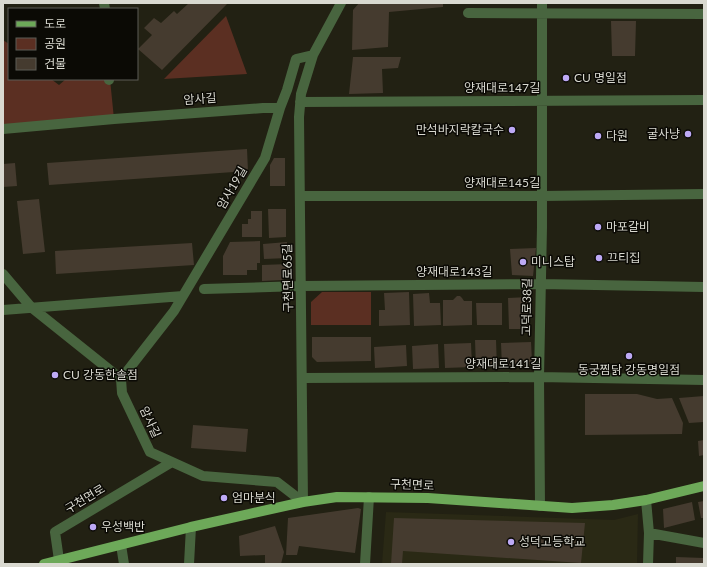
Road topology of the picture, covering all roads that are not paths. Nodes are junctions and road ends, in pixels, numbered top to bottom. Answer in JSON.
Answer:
{"nodes":[{"id":1,"x":341,"y":3,"type":"edge"},
{"id":2,"x":542,"y":8,"type":"edge"},
{"id":3,"x":468,"y":13,"type":"dead end"},
{"id":4,"x":704,"y":14,"type":"edge"},
{"id":5,"x":313,"y":55,"type":"junction"},
{"id":6,"x":704,"y":100,"type":"edge"},
{"id":7,"x":542,"y":101,"type":"junction"},
{"id":8,"x":300,"y":102,"type":"junction"},
{"id":9,"x":280,"y":108,"type":"junction"},
{"id":10,"x":3,"y":129,"type":"edge"},
{"id":11,"x":704,"y":194,"type":"edge"},
{"id":12,"x":300,"y":196,"type":"junction"},
{"id":13,"x":542,"y":196,"type":"junction"},
{"id":14,"x":3,"y":274,"type":"edge"},
{"id":15,"x":541,"y":284,"type":"junction"},
{"id":16,"x":301,"y":286,"type":"junction"},
{"id":17,"x":704,"y":287,"type":"edge"},
{"id":18,"x":204,"y":289,"type":"dead end"},
{"id":19,"x":183,"y":296,"type":"junction"},
{"id":20,"x":31,"y":307,"type":"junction"},
{"id":21,"x":3,"y":310,"type":"edge"},
{"id":22,"x":539,"y":377,"type":"junction"},
{"id":23,"x":302,"y":378,"type":"junction"},
{"id":24,"x":121,"y":379,"type":"junction"},
{"id":25,"x":704,"y":380,"type":"edge"},
{"id":26,"x":172,"y":462,"type":"junction"},
{"id":27,"x":704,"y":486,"type":"edge"},
{"id":28,"x":369,"y":497,"type":"junction"},
{"id":29,"x":646,"y":500,"type":"junction"},
{"id":30,"x":303,"y":502,"type":"junction"},
{"id":31,"x":540,"y":506,"type":"junction"},
{"id":32,"x":191,"y":527,"type":"junction"},
{"id":33,"x":649,"y":533,"type":"junction"},
{"id":34,"x":704,"y":543,"type":"edge"},
{"id":35,"x":121,"y":545,"type":"junction"},
{"id":36,"x":59,"y":560,"type":"junction"},
{"id":37,"x":79,"y":560,"type":"edge"},
{"id":38,"x":44,"y":564,"type":"edge"},
{"id":39,"x":124,"y":564,"type":"edge"},
{"id":40,"x":189,"y":564,"type":"edge"},
{"id":41,"x":365,"y":564,"type":"edge"},
{"id":42,"x":648,"y":564,"type":"edge"}],
"edges":[{"from":1,"to":5,"type":"street"},
{"from":2,"to":3,"type":"street"},
{"from":2,"to":4,"type":"street"},
{"from":2,"to":7,"type":"street","name":"고덕로38길"},
{"from":5,"to":8,"type":"street","name":"구천면로65길"},
{"from":5,"to":9,"type":"street","name":"암사19길"},
{"from":6,"to":7,"type":"street","name":"양재대로147길"},
{"from":7,"to":8,"type":"street","name":"양재대로147길"},
{"from":7,"to":13,"type":"street","name":"고덕로38길"},
{"from":8,"to":12,"type":"street","name":"구천면로65길"},
{"from":9,"to":10,"type":"street","name":"암사길"},
{"from":9,"to":19,"type":"street","name":"암사19길"},
{"from":11,"to":13,"type":"street","name":"양재대로145길"},
{"from":12,"to":13,"type":"street","name":"양재대로145길"},
{"from":12,"to":16,"type":"street","name":"구천면로65길"},
{"from":13,"to":15,"type":"street","name":"고덕로38길"},
{"from":14,"to":20,"type":"street"},
{"from":15,"to":16,"type":"street","name":"양재대로143길"},
{"from":15,"to":17,"type":"street","name":"양재대로143길"},
{"from":15,"to":22,"type":"street","name":"고덕로38길"},
{"from":16,"to":18,"type":"street","name":"양재대로143길"},
{"from":16,"to":23,"type":"street","name":"구천면로65길"},
{"from":19,"to":20,"type":"street"},
{"from":19,"to":24,"type":"street","name":"암사19길"},
{"from":20,"to":21,"type":"street"},
{"from":20,"to":24,"type":"street"},
{"from":22,"to":23,"type":"street","name":"양재대로141길"},
{"from":22,"to":25,"type":"street","name":"양재대로141길"},
{"from":22,"to":31,"type":"street","name":"고덕로38길"},
{"from":23,"to":30,"type":"street","name":"구천면로65길"},
{"from":24,"to":26,"type":"street","name":"암사길"},
{"from":26,"to":30,"type":"street","name":"암사길"},
{"from":26,"to":36,"type":"street","name":"구천면로"},
{"from":27,"to":29,"type":"main road","name":"구천면로"},
{"from":28,"to":30,"type":"main road","name":"구천면로"},
{"from":28,"to":31,"type":"main road","name":"구천면로"},
{"from":28,"to":41,"type":"street"},
{"from":29,"to":31,"type":"main road","name":"구천면로"},
{"from":29,"to":33,"type":"street"},
{"from":30,"to":32,"type":"main road","name":"구천면로"},
{"from":32,"to":35,"type":"main road","name":"구천면로"},
{"from":32,"to":40,"type":"street"},
{"from":33,"to":34,"type":"street"},
{"from":33,"to":42,"type":"street"},
{"from":35,"to":37,"type":"main road","name":"구천면로"},
{"from":35,"to":39,"type":"street"},
{"from":36,"to":37,"type":"main road","name":"구천면로"},
{"from":36,"to":38,"type":"main road","name":"구천면로"}]}
